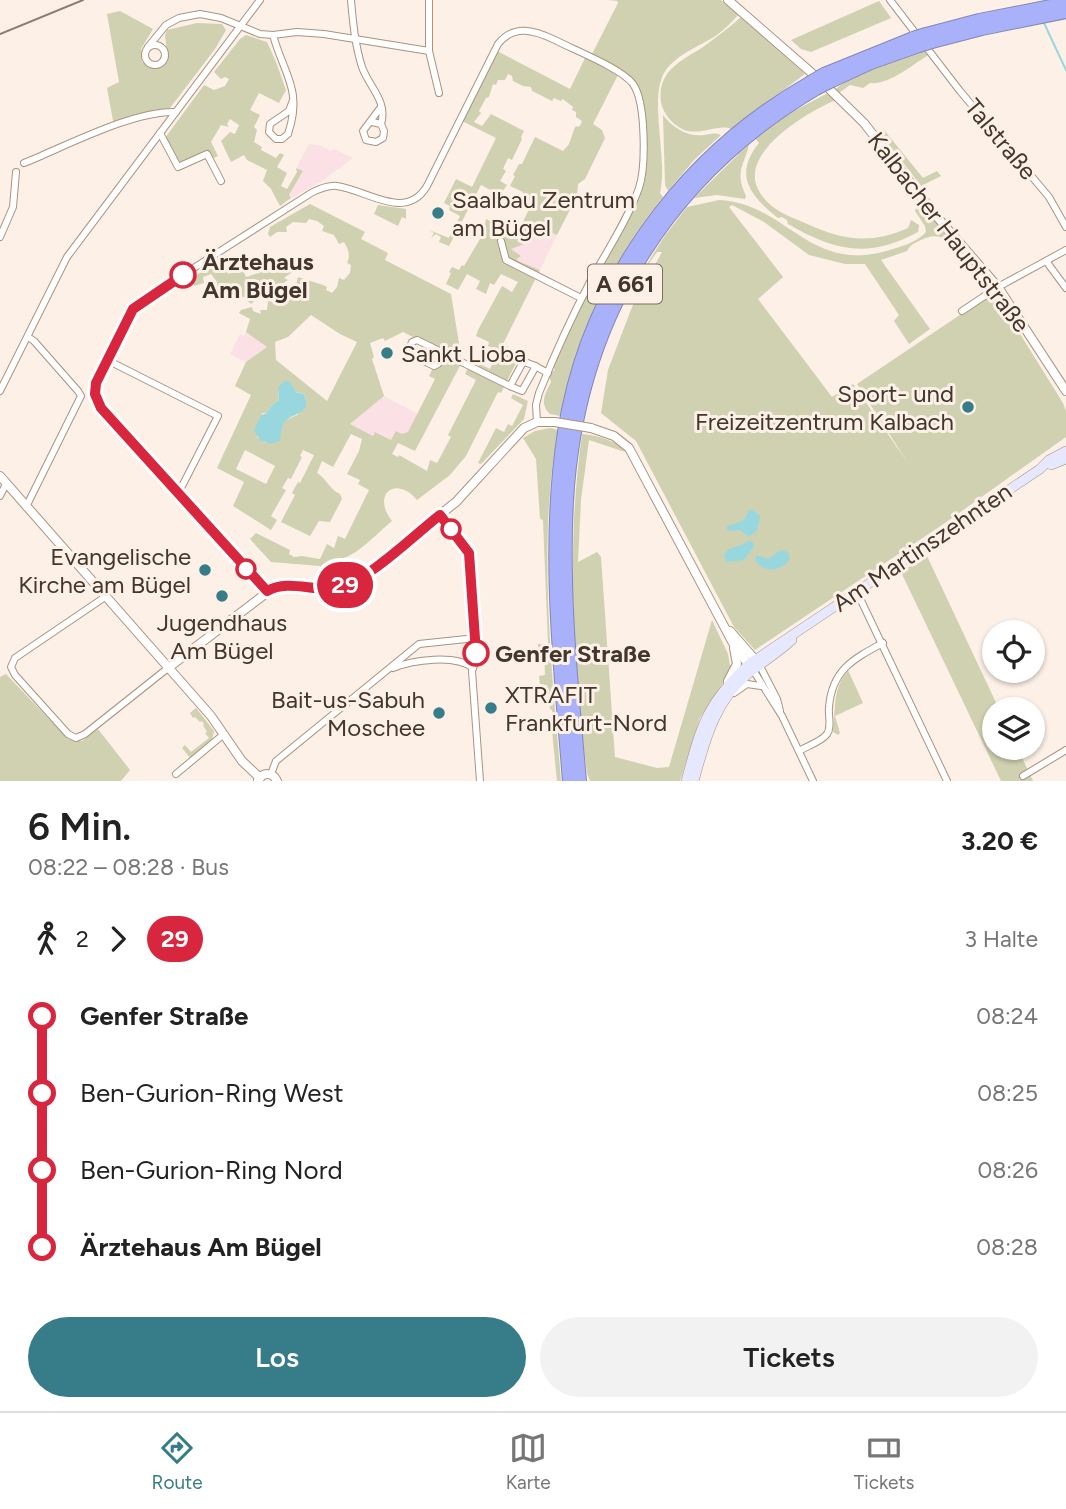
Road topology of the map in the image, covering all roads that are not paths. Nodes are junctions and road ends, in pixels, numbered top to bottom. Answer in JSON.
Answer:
{"nodes":[{"id":1,"x":260,"y":0,"type":"edge"},
{"id":2,"x":351,"y":0,"type":"edge"},
{"id":3,"x":429,"y":0,"type":"edge"},
{"id":4,"x":728,"y":0,"type":"edge"},
{"id":5,"x":890,"y":0,"type":"edge"},
{"id":6,"x":1066,"y":2,"type":"edge"},
{"id":7,"x":1048,"y":10,"type":"junction"},
{"id":8,"x":1066,"y":12,"type":"edge"},
{"id":9,"x":240,"y":27,"type":"junction"},
{"id":10,"x":162,"y":28,"type":"junction"},
{"id":11,"x":272,"y":35,"type":"junction"},
{"id":12,"x":355,"y":41,"type":"junction"},
{"id":13,"x":930,"y":43,"type":"junction"},
{"id":14,"x":148,"y":47,"type":"junction"},
{"id":15,"x":164,"y":51,"type":"junction"},
{"id":16,"x":429,"y":51,"type":"junction"},
{"id":17,"x":820,"y":81,"type":"junction"},
{"id":18,"x":439,"y":93,"type":"dead end"},
{"id":19,"x":293,"y":100,"type":"junction"},
{"id":20,"x":381,"y":107,"type":"junction"},
{"id":21,"x":176,"y":112,"type":"junction"},
{"id":22,"x":278,"y":118,"type":"junction"},
{"id":23,"x":372,"y":122,"type":"junction"},
{"id":24,"x":381,"y":124,"type":"junction"},
{"id":25,"x":290,"y":127,"type":"junction"},
{"id":26,"x":160,"y":133,"type":"junction"},
{"id":27,"x":24,"y":163,"type":"dead end"},
{"id":28,"x":16,"y":172,"type":"dead end"},
{"id":29,"x":221,"y":181,"type":"dead end"},
{"id":30,"x":1066,"y":227,"type":"edge"},
{"id":31,"x":0,"y":237,"type":"edge"},
{"id":32,"x":501,"y":241,"type":"dead end"},
{"id":33,"x":1066,"y":250,"type":"edge"},
{"id":34,"x":506,"y":260,"type":"junction"},
{"id":35,"x":1046,"y":261,"type":"junction"},
{"id":36,"x":498,"y":265,"type":"dead end"},
{"id":37,"x":998,"y":287,"type":"junction"},
{"id":38,"x":1066,"y":288,"type":"edge"},
{"id":39,"x":581,"y":298,"type":"junction"},
{"id":40,"x":962,"y":310,"type":"dead end"},
{"id":41,"x":28,"y":337,"type":"junction"},
{"id":42,"x":444,"y":353,"type":"junction"},
{"id":43,"x":107,"y":360,"type":"junction"},
{"id":44,"x":536,"y":366,"type":"junction"},
{"id":45,"x":548,"y":373,"type":"junction"},
{"id":46,"x":510,"y":386,"type":"junction"},
{"id":47,"x":0,"y":391,"type":"edge"},
{"id":48,"x":1066,"y":391,"type":"edge"},
{"id":49,"x":537,"y":422,"type":"junction"},
{"id":50,"x":1066,"y":451,"type":"edge"},
{"id":51,"x":1066,"y":459,"type":"edge"},
{"id":52,"x":1040,"y":469,"type":"junction"},
{"id":53,"x":0,"y":476,"type":"edge"},
{"id":54,"x":6,"y":484,"type":"junction"},
{"id":55,"x":178,"y":494,"type":"junction"},
{"id":56,"x":0,"y":496,"type":"edge"},
{"id":57,"x":26,"y":507,"type":"junction"},
{"id":58,"x":440,"y":515,"type":"junction"},
{"id":59,"x":267,"y":591,"type":"junction"},
{"id":60,"x":857,"y":592,"type":"junction"},
{"id":61,"x":105,"y":597,"type":"junction"},
{"id":62,"x":720,"y":618,"type":"junction"},
{"id":63,"x":476,"y":638,"type":"junction"},
{"id":64,"x":883,"y":643,"type":"junction"},
{"id":65,"x":733,"y":645,"type":"junction"},
{"id":66,"x":754,"y":665,"type":"junction"},
{"id":67,"x":168,"y":668,"type":"junction"},
{"id":68,"x":473,"y":668,"type":"junction"},
{"id":69,"x":388,"y":670,"type":"junction"},
{"id":70,"x":765,"y":689,"type":"junction"},
{"id":71,"x":722,"y":696,"type":"junction"},
{"id":72,"x":782,"y":716,"type":"junction"},
{"id":73,"x":224,"y":734,"type":"junction"},
{"id":74,"x":577,"y":743,"type":"junction"},
{"id":75,"x":1066,"y":750,"type":"edge"},
{"id":76,"x":799,"y":751,"type":"junction"},
{"id":77,"x":176,"y":774,"type":"dead end"},
{"id":78,"x":1023,"y":776,"type":"dead end"},
{"id":79,"x":274,"y":778,"type":"edge"},
{"id":80,"x":259,"y":779,"type":"edge"},
{"id":81,"x":480,"y":781,"type":"edge"},
{"id":82,"x":569,"y":781,"type":"edge"},
{"id":83,"x":580,"y":781,"type":"edge"},
{"id":84,"x":587,"y":781,"type":"edge"},
{"id":85,"x":686,"y":781,"type":"edge"},
{"id":86,"x":694,"y":781,"type":"edge"},
{"id":87,"x":813,"y":781,"type":"edge"},
{"id":88,"x":947,"y":781,"type":"edge"}],
"edges":[{"from":1,"to":9,"type":"street"},
{"from":2,"to":12,"type":"street"},
{"from":3,"to":16,"type":"street"},
{"from":4,"to":17,"type":"street","name":"Kalbacher Hauptstraße"},
{"from":5,"to":13,"type":"street"},
{"from":6,"to":7,"type":"highway","number":"A 661"},
{"from":7,"to":8,"type":"highway","number":"A 661"},
{"from":7,"to":13,"type":"highway","number":"A 661"},
{"from":9,"to":10,"type":"street"},
{"from":9,"to":11,"type":"street"},
{"from":9,"to":21,"type":"street"},
{"from":10,"to":14,"type":"street"},
{"from":10,"to":15,"type":"street"},
{"from":11,"to":12,"type":"street"},
{"from":11,"to":19,"type":"street"},
{"from":12,"to":16,"type":"street"},
{"from":12,"to":20,"type":"street"},
{"from":13,"to":17,"type":"highway","number":"A 661","bridge":true},
{"from":13,"to":30,"type":"street","name":"Talstraße"},
{"from":14,"to":15,"type":"street"},
{"from":14,"to":15,"type":"street"},
{"from":16,"to":18,"type":"street"},
{"from":17,"to":37,"type":"street","name":"Kalbacher Hauptstraße"},
{"from":17,"to":74,"type":"highway","number":"A 661"},
{"from":17,"to":82,"type":"highway","number":"A 661"},
{"from":19,"to":22,"type":"street"},
{"from":19,"to":25,"type":"street"},
{"from":20,"to":23,"type":"street"},
{"from":20,"to":24,"type":"street"},
{"from":21,"to":26,"type":"street"},
{"from":21,"to":27,"type":"street"},
{"from":22,"to":25,"type":"street"},
{"from":22,"to":25,"type":"street"},
{"from":23,"to":24,"type":"street"},
{"from":23,"to":24,"type":"street"},
{"from":26,"to":29,"type":"street"},
{"from":26,"to":41,"type":"street"},
{"from":28,"to":31,"type":"street"},
{"from":32,"to":34,"type":"street"},
{"from":33,"to":35,"type":"street"},
{"from":34,"to":36,"type":"street"},
{"from":34,"to":39,"type":"street"},
{"from":35,"to":37,"type":"street"},
{"from":35,"to":38,"type":"street"},
{"from":37,"to":40,"type":"street"},
{"from":37,"to":48,"type":"street","name":"Kalbacher Hauptstraße"},
{"from":39,"to":43,"type":"street"},
{"from":39,"to":45,"type":"street"},
{"from":41,"to":47,"type":"street"},
{"from":41,"to":57,"type":"street"},
{"from":42,"to":42,"type":"street"},
{"from":42,"to":46,"type":"street"},
{"from":43,"to":55,"type":"street"},
{"from":43,"to":55,"type":"street"},
{"from":44,"to":45,"type":"street"},
{"from":44,"to":46,"type":"street"},
{"from":44,"to":46,"type":"street"},
{"from":45,"to":49,"type":"street"},
{"from":49,"to":58,"type":"street"},
{"from":49,"to":62,"type":"street","bridge":true},
{"from":50,"to":52,"type":"main road","name":"Am Martinszehnten"},
{"from":51,"to":52,"type":"main road","name":"Am Martinszehnten"},
{"from":52,"to":60,"type":"main road","name":"Am Martinszehnten"},
{"from":53,"to":54,"type":"street"},
{"from":54,"to":56,"type":"street"},
{"from":54,"to":57,"type":"street"},
{"from":55,"to":59,"type":"street"},
{"from":57,"to":61,"type":"street"},
{"from":58,"to":59,"type":"street"},
{"from":58,"to":63,"type":"street"},
{"from":59,"to":67,"type":"street"},
{"from":60,"to":64,"type":"street"},
{"from":60,"to":66,"type":"main road","name":"Am Martinszehnten"},
{"from":61,"to":67,"type":"street"},
{"from":61,"to":67,"type":"street"},
{"from":62,"to":65,"type":"street"},
{"from":62,"to":66,"type":"street"},
{"from":63,"to":68,"type":"street"},
{"from":63,"to":69,"type":"street"},
{"from":64,"to":76,"type":"street"},
{"from":64,"to":88,"type":"street"},
{"from":65,"to":66,"type":"street"},
{"from":65,"to":71,"type":"street"},
{"from":66,"to":70,"type":"street"},
{"from":66,"to":71,"type":"main road","name":"Am Martinszehnten"},
{"from":66,"to":72,"type":"street"},
{"from":67,"to":73,"type":"street"},
{"from":68,"to":69,"type":"street"},
{"from":68,"to":81,"type":"street"},
{"from":69,"to":79,"type":"street"},
{"from":70,"to":71,"type":"street"},
{"from":70,"to":72,"type":"street"},
{"from":71,"to":85,"type":"main road","name":"Am Martinszehnten"},
{"from":71,"to":86,"type":"main road","name":"Am Martinszehnten"},
{"from":72,"to":76,"type":"street"},
{"from":73,"to":77,"type":"street"},
{"from":73,"to":80,"type":"street"},
{"from":74,"to":83,"type":"highway","number":"A 661"},
{"from":74,"to":84,"type":"highway","number":"A 661"},
{"from":75,"to":78,"type":"street"},
{"from":76,"to":87,"type":"street"},
{"from":79,"to":80,"type":"street"}]}
